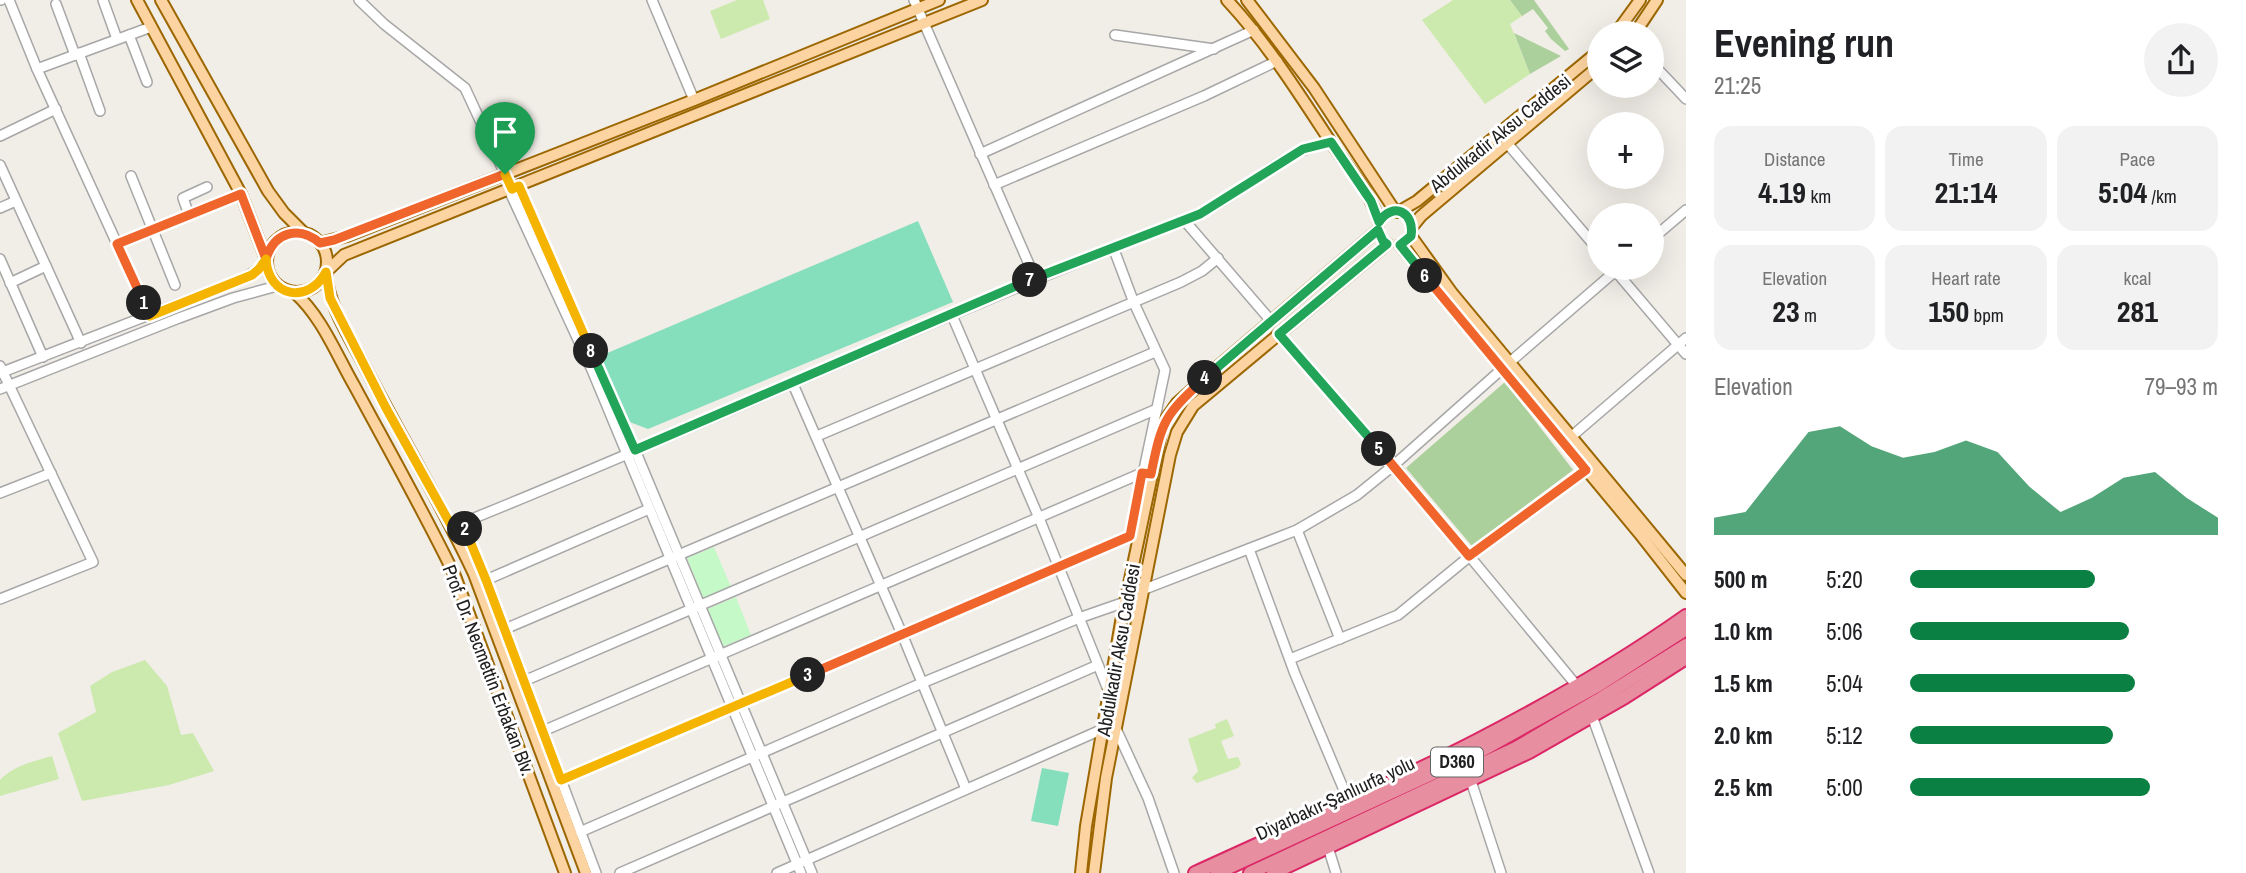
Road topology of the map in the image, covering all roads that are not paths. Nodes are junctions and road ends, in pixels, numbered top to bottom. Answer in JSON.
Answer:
{"nodes":[{"id":1,"x":9,"y":0,"type":"edge"},
{"id":2,"x":103,"y":0,"type":"edge"},
{"id":3,"x":137,"y":0,"type":"edge"},
{"id":4,"x":161,"y":0,"type":"edge"},
{"id":5,"x":359,"y":0,"type":"edge"},
{"id":6,"x":652,"y":0,"type":"edge"},
{"id":7,"x":939,"y":0,"type":"edge"},
{"id":8,"x":982,"y":0,"type":"edge"},
{"id":9,"x":1227,"y":0,"type":"edge"},
{"id":10,"x":1247,"y":0,"type":"edge"},
{"id":11,"x":1640,"y":0,"type":"edge"},
{"id":12,"x":1657,"y":0,"type":"edge"},
{"id":13,"x":56,"y":4,"type":"dead end"},
{"id":14,"x":916,"y":4,"type":"edge"},
{"id":15,"x":1625,"y":21,"type":"edge"},
{"id":16,"x":1643,"y":21,"type":"edge"},
{"id":17,"x":924,"y":23,"type":"junction"},
{"id":18,"x":151,"y":27,"type":"junction"},
{"id":19,"x":1254,"y":30,"type":"junction"},
{"id":20,"x":129,"y":35,"type":"junction"},
{"id":21,"x":1115,"y":35,"type":"dead end"},
{"id":22,"x":117,"y":39,"type":"junction"},
{"id":23,"x":1214,"y":50,"type":"junction"},
{"id":24,"x":77,"y":54,"type":"junction"},
{"id":25,"x":1277,"y":61,"type":"junction"},
{"id":26,"x":1587,"y":61,"type":"edge"},
{"id":27,"x":37,"y":69,"type":"junction"},
{"id":28,"x":1587,"y":76,"type":"edge"},
{"id":29,"x":1664,"y":76,"type":"edge"},
{"id":30,"x":146,"y":82,"type":"dead end"},
{"id":31,"x":1686,"y":99,"type":"edge"},
{"id":32,"x":694,"y":100,"type":"junction"},
{"id":33,"x":56,"y":109,"type":"junction"},
{"id":34,"x":100,"y":111,"type":"dead end"},
{"id":35,"x":0,"y":136,"type":"edge"},
{"id":36,"x":1331,"y":142,"type":"junction"},
{"id":37,"x":1507,"y":143,"type":"junction"},
{"id":38,"x":980,"y":154,"type":"junction"},
{"id":39,"x":0,"y":165,"type":"edge"},
{"id":40,"x":505,"y":174,"type":"junction"},
{"id":41,"x":131,"y":176,"type":"dead end"},
{"id":42,"x":994,"y":185,"type":"junction"},
{"id":43,"x":207,"y":187,"type":"dead end"},
{"id":44,"x":513,"y":188,"type":"junction"},
{"id":45,"x":241,"y":194,"type":"junction"},
{"id":46,"x":16,"y":201,"type":"junction"},
{"id":47,"x":0,"y":208,"type":"edge"},
{"id":48,"x":1686,"y":210,"type":"edge"},
{"id":49,"x":1396,"y":211,"type":"junction"},
{"id":50,"x":189,"y":215,"type":"junction"},
{"id":51,"x":1184,"y":220,"type":"junction"},
{"id":52,"x":1378,"y":226,"type":"junction"},
{"id":53,"x":1664,"y":229,"type":"edge"},
{"id":54,"x":152,"y":230,"type":"junction"},
{"id":55,"x":1412,"y":232,"type":"junction"},
{"id":56,"x":304,"y":233,"type":"junction"},
{"id":57,"x":1587,"y":237,"type":"edge"},
{"id":58,"x":320,"y":243,"type":"junction"},
{"id":59,"x":117,"y":244,"type":"junction"},
{"id":60,"x":1387,"y":244,"type":"junction"},
{"id":61,"x":1400,"y":245,"type":"junction"},
{"id":62,"x":1112,"y":247,"type":"junction"},
{"id":63,"x":1218,"y":258,"type":"junction"},
{"id":64,"x":0,"y":259,"type":"edge"},
{"id":65,"x":266,"y":259,"type":"junction"},
{"id":66,"x":46,"y":266,"type":"junction"},
{"id":67,"x":326,"y":272,"type":"junction"},
{"id":68,"x":1035,"y":278,"type":"junction"},
{"id":69,"x":1603,"y":280,"type":"edge"},
{"id":70,"x":1626,"y":280,"type":"edge"},
{"id":71,"x":10,"y":283,"type":"junction"},
{"id":72,"x":175,"y":285,"type":"dead end"},
{"id":73,"x":277,"y":286,"type":"junction"},
{"id":74,"x":295,"y":293,"type":"junction"},
{"id":75,"x":1134,"y":303,"type":"junction"},
{"id":76,"x":951,"y":313,"type":"junction"},
{"id":77,"x":150,"y":316,"type":"junction"},
{"id":78,"x":1272,"y":322,"type":"junction"},
{"id":79,"x":1279,"y":334,"type":"junction"},
{"id":80,"x":81,"y":342,"type":"junction"},
{"id":81,"x":1682,"y":342,"type":"edge"},
{"id":82,"x":1155,"y":352,"type":"junction"},
{"id":83,"x":1686,"y":354,"type":"edge"},
{"id":84,"x":43,"y":357,"type":"junction"},
{"id":85,"x":1506,"y":365,"type":"junction"},
{"id":86,"x":976,"y":368,"type":"junction"},
{"id":87,"x":1,"y":370,"type":"edge"},
{"id":88,"x":792,"y":382,"type":"junction"},
{"id":89,"x":5,"y":387,"type":"edge"},
{"id":90,"x":1157,"y":409,"type":"junction"},
{"id":91,"x":998,"y":418,"type":"junction"},
{"id":92,"x":817,"y":436,"type":"junction"},
{"id":93,"x":1572,"y":436,"type":"junction"},
{"id":94,"x":631,"y":452,"type":"junction"},
{"id":95,"x":1394,"y":466,"type":"junction"},
{"id":96,"x":1018,"y":468,"type":"junction"},
{"id":97,"x":1586,"y":470,"type":"junction"},
{"id":98,"x":51,"y":473,"type":"junction"},
{"id":99,"x":1146,"y":474,"type":"junction"},
{"id":100,"x":838,"y":487,"type":"junction"},
{"id":101,"x":0,"y":493,"type":"edge"},
{"id":102,"x":649,"y":509,"type":"junction"},
{"id":103,"x":1039,"y":518,"type":"junction"},
{"id":104,"x":457,"y":525,"type":"junction"},
{"id":105,"x":1297,"y":530,"type":"junction"},
{"id":106,"x":859,"y":536,"type":"junction"},
{"id":107,"x":1249,"y":549,"type":"junction"},
{"id":108,"x":1469,"y":556,"type":"junction"},
{"id":109,"x":674,"y":557,"type":"junction"},
{"id":110,"x":1059,"y":566,"type":"junction"},
{"id":111,"x":1686,"y":575,"type":"edge"},
{"id":112,"x":486,"y":580,"type":"junction"},
{"id":113,"x":880,"y":587,"type":"junction"},
{"id":114,"x":1145,"y":589,"type":"junction"},
{"id":115,"x":1686,"y":593,"type":"edge"},
{"id":116,"x":0,"y":599,"type":"edge"},
{"id":117,"x":1125,"y":602,"type":"junction"},
{"id":118,"x":695,"y":607,"type":"junction"},
{"id":119,"x":1686,"y":616,"type":"edge"},
{"id":120,"x":1079,"y":618,"type":"junction"},
{"id":121,"x":505,"y":629,"type":"junction"},
{"id":122,"x":1686,"y":629,"type":"edge"},
{"id":123,"x":902,"y":634,"type":"junction"},
{"id":124,"x":1340,"y":639,"type":"junction"},
{"id":125,"x":1686,"y":645,"type":"edge"},
{"id":126,"x":721,"y":656,"type":"junction"},
{"id":127,"x":1686,"y":658,"type":"edge"},
{"id":128,"x":1290,"y":659,"type":"junction"},
{"id":129,"x":712,"y":660,"type":"junction"},
{"id":130,"x":1098,"y":665,"type":"junction"},
{"id":131,"x":524,"y":681,"type":"junction"},
{"id":132,"x":922,"y":683,"type":"junction"},
{"id":133,"x":1577,"y":686,"type":"junction"},
{"id":134,"x":1110,"y":694,"type":"junction"},
{"id":135,"x":741,"y":704,"type":"junction"},
{"id":136,"x":732,"y":708,"type":"junction"},
{"id":137,"x":1592,"y":716,"type":"junction"},
{"id":138,"x":1103,"y":729,"type":"junction"},
{"id":139,"x":1117,"y":730,"type":"junction"},
{"id":140,"x":543,"y":731,"type":"junction"},
{"id":141,"x":944,"y":733,"type":"junction"},
{"id":142,"x":763,"y":753,"type":"junction"},
{"id":143,"x":753,"y":758,"type":"junction"},
{"id":144,"x":561,"y":780,"type":"junction"},
{"id":145,"x":1471,"y":781,"type":"junction"},
{"id":146,"x":966,"y":789,"type":"junction"},
{"id":147,"x":1349,"y":802,"type":"junction"},
{"id":148,"x":778,"y":805,"type":"junction"},
{"id":149,"x":580,"y":832,"type":"junction"},
{"id":150,"x":1328,"y":847,"type":"junction"},
{"id":151,"x":802,"y":866,"type":"edge"},
{"id":152,"x":565,"y":873,"type":"edge"},
{"id":153,"x":586,"y":873,"type":"edge"},
{"id":154,"x":596,"y":873,"type":"edge"},
{"id":155,"x":620,"y":873,"type":"edge"},
{"id":156,"x":777,"y":873,"type":"edge"},
{"id":157,"x":812,"y":873,"type":"edge"},
{"id":158,"x":1081,"y":873,"type":"edge"},
{"id":159,"x":1094,"y":873,"type":"edge"},
{"id":160,"x":1174,"y":873,"type":"edge"},
{"id":161,"x":1195,"y":873,"type":"edge"},
{"id":162,"x":1217,"y":873,"type":"edge"},
{"id":163,"x":1250,"y":873,"type":"edge"},
{"id":164,"x":1273,"y":873,"type":"edge"},
{"id":165,"x":1336,"y":873,"type":"edge"},
{"id":166,"x":1501,"y":873,"type":"edge"},
{"id":167,"x":1648,"y":873,"type":"edge"}],
"edges":[{"from":1,"to":27,"type":"street"},
{"from":2,"to":22,"type":"street"},
{"from":3,"to":18,"type":"main road"},
{"from":4,"to":56,"type":"main road"},
{"from":5,"to":40,"type":"street"},
{"from":6,"to":32,"type":"street"},
{"from":7,"to":14,"type":"main road"},
{"from":8,"to":17,"type":"main road"},
{"from":9,"to":19,"type":"main road"},
{"from":10,"to":49,"type":"main road"},
{"from":11,"to":15,"type":"main road"},
{"from":12,"to":16,"type":"main road"},
{"from":13,"to":24,"type":"street"},
{"from":14,"to":17,"type":"street"},
{"from":14,"to":32,"type":"main road"},
{"from":17,"to":38,"type":"street"},
{"from":17,"to":44,"type":"main road"},
{"from":18,"to":20,"type":"street"},
{"from":18,"to":45,"type":"main road"},
{"from":19,"to":23,"type":"street"},
{"from":19,"to":25,"type":"main road"},
{"from":20,"to":22,"type":"street"},
{"from":20,"to":30,"type":"street"},
{"from":21,"to":23,"type":"street"},
{"from":22,"to":24,"type":"street"},
{"from":23,"to":38,"type":"street"},
{"from":24,"to":27,"type":"street"},
{"from":24,"to":34,"type":"street"},
{"from":25,"to":36,"type":"main road"},
{"from":25,"to":42,"type":"street"},
{"from":26,"to":49,"type":"main road","name":"Abdulkadir Aksu Caddesi"},
{"from":27,"to":33,"type":"street"},
{"from":28,"to":37,"type":"main road","name":"Abdulkadir Aksu Caddesi"},
{"from":29,"to":31,"type":"street"},
{"from":32,"to":40,"type":"main road"},
{"from":33,"to":35,"type":"street"},
{"from":33,"to":59,"type":"street"},
{"from":36,"to":51,"type":"street"},
{"from":36,"to":52,"type":"main road"},
{"from":37,"to":55,"type":"main road","name":"Abdulkadir Aksu Caddesi"},
{"from":37,"to":57,"type":"street"},
{"from":38,"to":42,"type":"street"},
{"from":39,"to":46,"type":"street"},
{"from":40,"to":44,"type":"street"},
{"from":40,"to":58,"type":"main road"},
{"from":41,"to":54,"type":"street"},
{"from":42,"to":68,"type":"street"},
{"from":43,"to":50,"type":"street"},
{"from":44,"to":67,"type":"main road"},
{"from":44,"to":94,"type":"street"},
{"from":45,"to":50,"type":"street"},
{"from":45,"to":65,"type":"main road"},
{"from":46,"to":47,"type":"street"},
{"from":46,"to":66,"type":"street"},
{"from":48,"to":53,"type":"street"},
{"from":49,"to":52,"type":"main road"},
{"from":49,"to":55,"type":"main road"},
{"from":50,"to":54,"type":"street"},
{"from":51,"to":62,"type":"street"},
{"from":51,"to":63,"type":"street"},
{"from":52,"to":60,"type":"main road"},
{"from":52,"to":78,"type":"main road","name":"Abdulkadir Aksu Caddesi"},
{"from":54,"to":59,"type":"street"},
{"from":54,"to":72,"type":"street"},
{"from":55,"to":61,"type":"main road"},
{"from":55,"to":85,"type":"main road"},
{"from":56,"to":58,"type":"main road"},
{"from":56,"to":65,"type":"main road"},
{"from":58,"to":67,"type":"main road"},
{"from":59,"to":77,"type":"street"},
{"from":60,"to":61,"type":"main road"},
{"from":60,"to":79,"type":"main road","name":"Abdulkadir Aksu Caddesi"},
{"from":61,"to":85,"type":"main road"},
{"from":62,"to":68,"type":"street"},
{"from":62,"to":75,"type":"street"},
{"from":63,"to":75,"type":"street"},
{"from":63,"to":78,"type":"street"},
{"from":64,"to":71,"type":"street"},
{"from":65,"to":73,"type":"main road"},
{"from":65,"to":77,"type":"street"},
{"from":66,"to":71,"type":"street"},
{"from":66,"to":80,"type":"street"},
{"from":67,"to":74,"type":"main road"},
{"from":67,"to":104,"type":"main road","name":"Prof. Dr. Necmettin Erbakan Blv."},
{"from":68,"to":76,"type":"street"},
{"from":69,"to":85,"type":"street"},
{"from":70,"to":81,"type":"street"},
{"from":71,"to":84,"type":"street"},
{"from":73,"to":74,"type":"main road"},
{"from":73,"to":89,"type":"street"},
{"from":74,"to":152,"type":"main road","name":"Prof. Dr. Necmettin Erbakan Blv."},
{"from":75,"to":82,"type":"street"},
{"from":75,"to":86,"type":"street"},
{"from":76,"to":86,"type":"street"},
{"from":76,"to":88,"type":"street"},
{"from":77,"to":80,"type":"street"},
{"from":78,"to":99,"type":"main road","name":"Abdulkadir Aksu Caddesi"},
{"from":79,"to":95,"type":"street"},
{"from":79,"to":114,"type":"main road","name":"Abdulkadir Aksu Caddesi"},
{"from":80,"to":84,"type":"street"},
{"from":81,"to":83,"type":"street"},
{"from":81,"to":93,"type":"street"},
{"from":82,"to":90,"type":"street"},
{"from":82,"to":91,"type":"street"},
{"from":84,"to":87,"type":"street"},
{"from":85,"to":93,"type":"main road"},
{"from":85,"to":95,"type":"street"},
{"from":85,"to":97,"type":"main road"},
{"from":86,"to":91,"type":"street"},
{"from":86,"to":92,"type":"street"},
{"from":87,"to":89,"type":"street"},
{"from":88,"to":92,"type":"street"},
{"from":88,"to":94,"type":"street"},
{"from":89,"to":98,"type":"street"},
{"from":90,"to":96,"type":"street"},
{"from":90,"to":99,"type":"street"},
{"from":91,"to":96,"type":"street"},
{"from":91,"to":100,"type":"street"},
{"from":92,"to":100,"type":"street"},
{"from":93,"to":111,"type":"main road"},
{"from":94,"to":102,"type":"street"},
{"from":94,"to":104,"type":"street"},
{"from":94,"to":109,"type":"street"},
{"from":95,"to":105,"type":"street"},
{"from":95,"to":108,"type":"street"},
{"from":96,"to":103,"type":"street"},
{"from":96,"to":106,"type":"street"},
{"from":97,"to":108,"type":"street"},
{"from":97,"to":115,"type":"main road"},
{"from":98,"to":101,"type":"street"},
{"from":98,"to":116,"type":"street"},
{"from":99,"to":103,"type":"street"},
{"from":99,"to":110,"type":"street"},
{"from":99,"to":117,"type":"main road","name":"Abdulkadir Aksu Caddesi"},
{"from":100,"to":106,"type":"street"},
{"from":100,"to":109,"type":"street"},
{"from":102,"to":109,"type":"street"},
{"from":102,"to":112,"type":"street"},
{"from":103,"to":110,"type":"street"},
{"from":103,"to":113,"type":"street"},
{"from":104,"to":112,"type":"street"},
{"from":104,"to":153,"type":"main road","name":"Prof. Dr. Necmettin Erbakan Blv."},
{"from":105,"to":107,"type":"street"},
{"from":105,"to":124,"type":"street"},
{"from":106,"to":113,"type":"street"},
{"from":106,"to":118,"type":"street"},
{"from":107,"to":114,"type":"street"},
{"from":107,"to":128,"type":"street"},
{"from":108,"to":124,"type":"street"},
{"from":108,"to":133,"type":"street"},
{"from":109,"to":118,"type":"street"},
{"from":109,"to":121,"type":"street"},
{"from":110,"to":120,"type":"street"},
{"from":110,"to":123,"type":"street"},
{"from":112,"to":121,"type":"street"},
{"from":113,"to":123,"type":"street"},
{"from":113,"to":126,"type":"street"},
{"from":114,"to":139,"type":"main road","name":"Abdulkadir Aksu Caddesi"},
{"from":117,"to":120,"type":"street"},
{"from":117,"to":134,"type":"main road","name":"Abdulkadir Aksu Caddesi"},
{"from":118,"to":126,"type":"street"},
{"from":118,"to":129,"type":"street"},
{"from":118,"to":131,"type":"street"},
{"from":119,"to":133,"type":"highway"},
{"from":120,"to":130,"type":"street"},
{"from":120,"to":132,"type":"street"},
{"from":121,"to":131,"type":"street"},
{"from":122,"to":162,"type":"highway","name":"Diyarbakır-Şanlıurfa yolu","number":"D360"},
{"from":123,"to":132,"type":"street"},
{"from":123,"to":135,"type":"street"},
{"from":124,"to":128,"type":"street"},
{"from":125,"to":163,"type":"highway","name":"Diyarbakır-Şanlıurfa yolu","number":"D360"},
{"from":126,"to":129,"type":"street"},
{"from":126,"to":135,"type":"street"},
{"from":127,"to":137,"type":"highway"},
{"from":128,"to":147,"type":"street"},
{"from":129,"to":136,"type":"street"},
{"from":129,"to":140,"type":"street"},
{"from":130,"to":134,"type":"street"},
{"from":130,"to":141,"type":"street"},
{"from":131,"to":140,"type":"street"},
{"from":132,"to":141,"type":"street"},
{"from":132,"to":142,"type":"street"},
{"from":133,"to":147,"type":"highway"},
{"from":134,"to":138,"type":"main road","name":"Abdulkadir Aksu Caddesi"},
{"from":135,"to":136,"type":"street"},
{"from":135,"to":142,"type":"street"},
{"from":136,"to":143,"type":"street"},
{"from":136,"to":144,"type":"street"},
{"from":137,"to":145,"type":"highway"},
{"from":137,"to":167,"type":"street"},
{"from":138,"to":146,"type":"street"},
{"from":138,"to":158,"type":"main road","name":"Abdulkadir Aksu Caddesi"},
{"from":139,"to":159,"type":"main road","name":"Abdulkadir Aksu Caddesi"},
{"from":139,"to":160,"type":"street"},
{"from":140,"to":144,"type":"street"},
{"from":141,"to":146,"type":"street"},
{"from":141,"to":148,"type":"street"},
{"from":142,"to":143,"type":"street"},
{"from":142,"to":148,"type":"street"},
{"from":143,"to":148,"type":"street"},
{"from":143,"to":149,"type":"street"},
{"from":144,"to":149,"type":"street"},
{"from":145,"to":150,"type":"highway"},
{"from":145,"to":166,"type":"street"},
{"from":146,"to":151,"type":"street"},
{"from":147,"to":161,"type":"highway"},
{"from":148,"to":151,"type":"street"},
{"from":148,"to":155,"type":"street"},
{"from":149,"to":154,"type":"street"},
{"from":150,"to":164,"type":"highway"},
{"from":150,"to":165,"type":"street"},
{"from":151,"to":156,"type":"street"},
{"from":151,"to":157,"type":"street"}]}
